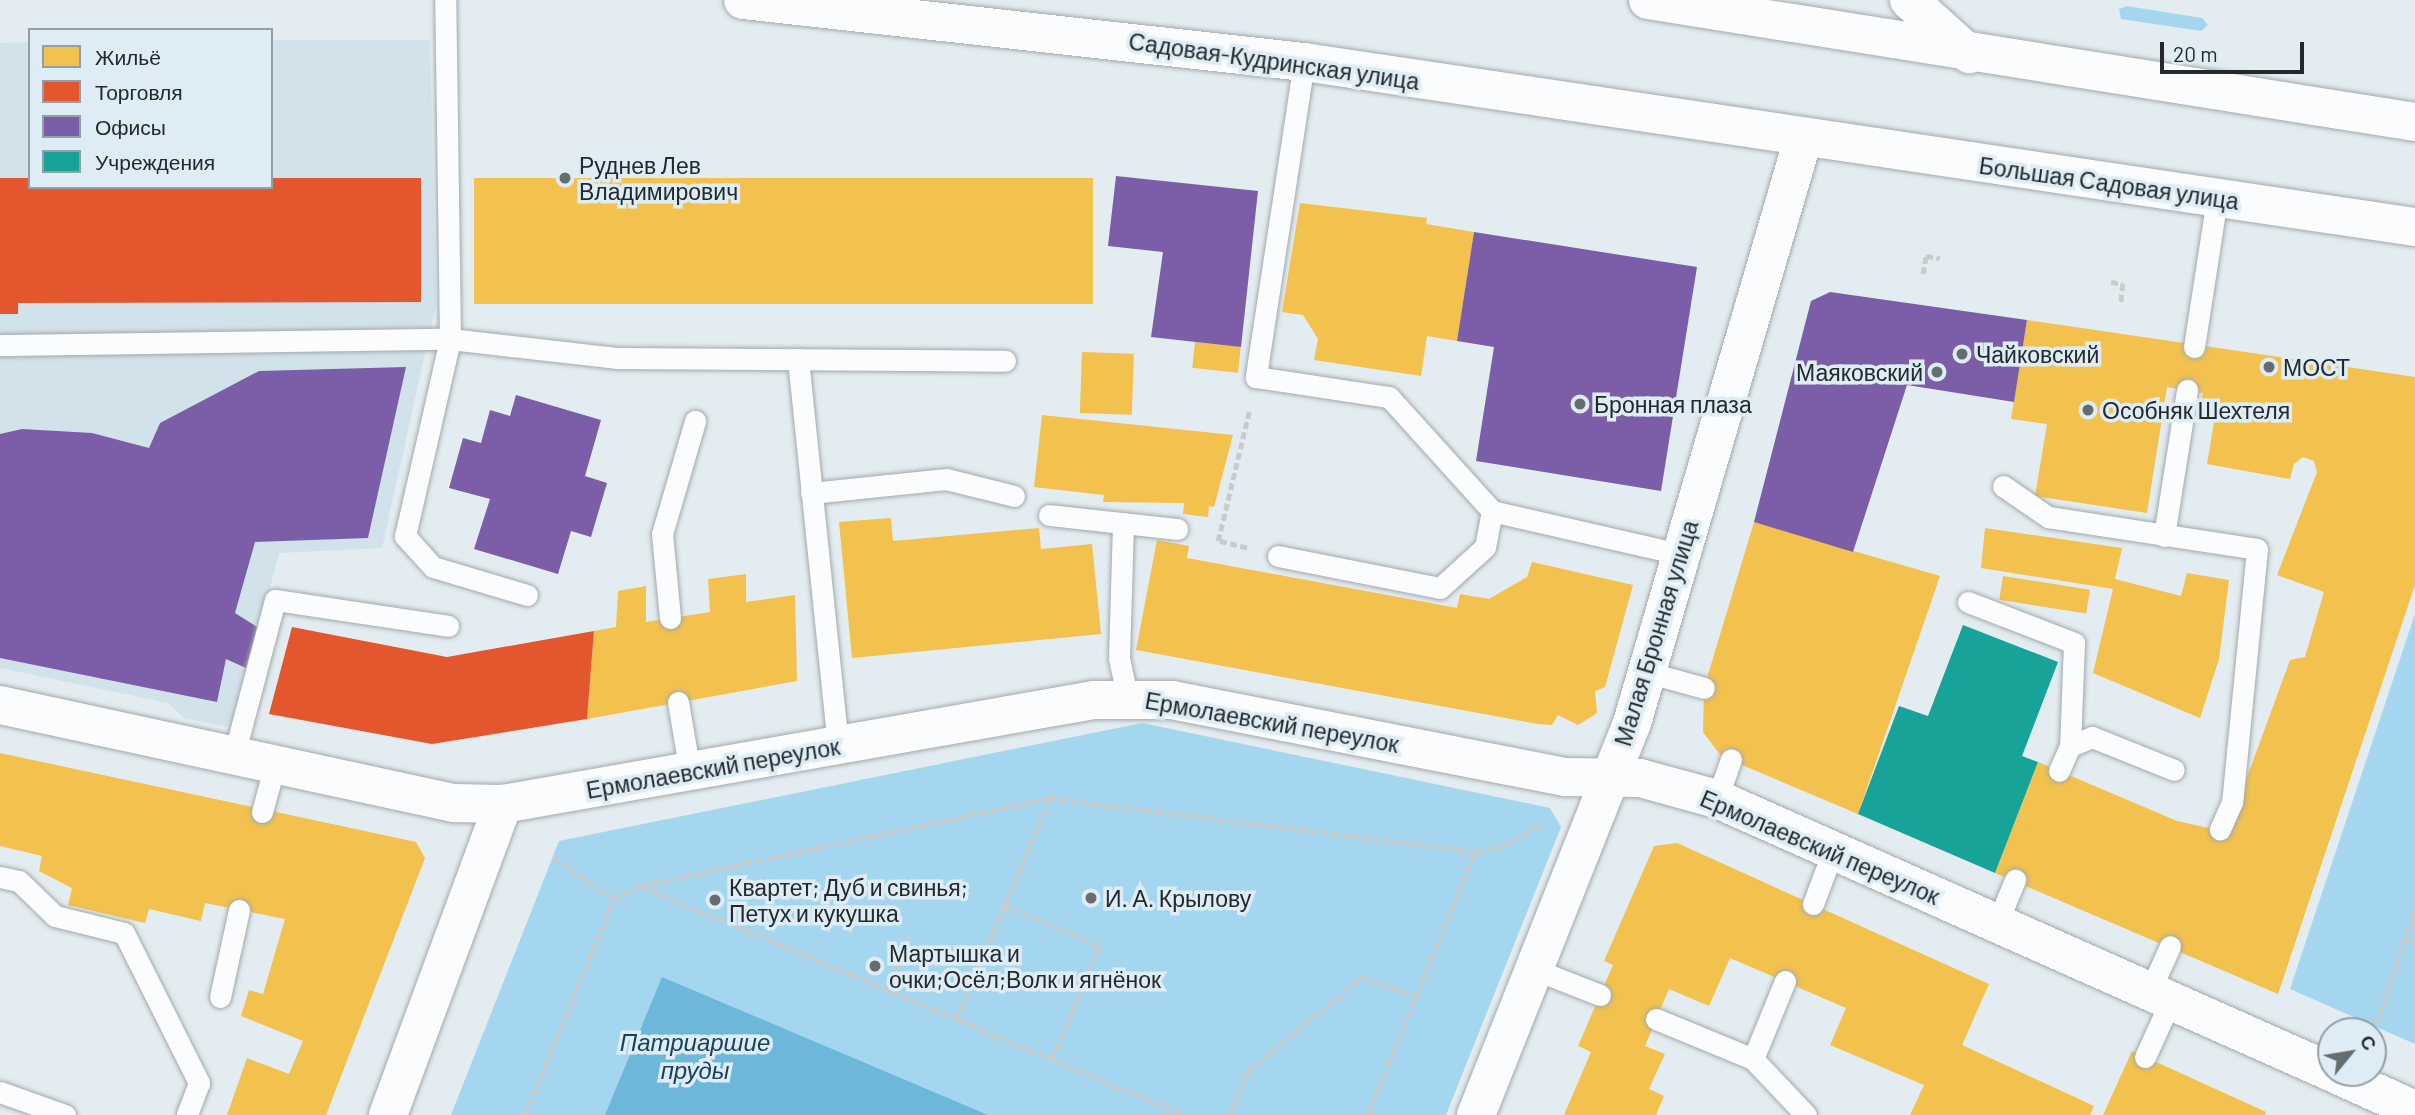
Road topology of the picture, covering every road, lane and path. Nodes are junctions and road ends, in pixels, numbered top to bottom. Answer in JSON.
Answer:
{"nodes":[{"id":1,"x":445,"y":0,"type":"edge"},
{"id":2,"x":743,"y":0,"type":"edge"},
{"id":3,"x":1648,"y":0,"type":"edge"},
{"id":4,"x":1909,"y":0,"type":"edge"},
{"id":5,"x":1969,"y":54,"type":"junction"},
{"id":6,"x":1304,"y":62,"type":"junction"},
{"id":7,"x":2415,"y":122,"type":"edge"},
{"id":8,"x":1803,"y":139,"type":"junction"},
{"id":9,"x":2217,"y":198,"type":"junction"},
{"id":10,"x":2415,"y":227,"type":"edge"},
{"id":11,"x":1940,"y":258,"type":"dead end"},
{"id":12,"x":1923,"y":274,"type":"dead end"},
{"id":13,"x":2111,"y":282,"type":"dead end"},
{"id":14,"x":2121,"y":302,"type":"dead end"},
{"id":15,"x":450,"y":339,"type":"junction"},
{"id":16,"x":0,"y":345,"type":"edge"},
{"id":17,"x":2194,"y":346,"type":"dead end"},
{"id":18,"x":797,"y":359,"type":"junction"},
{"id":19,"x":1005,"y":361,"type":"dead end"},
{"id":20,"x":1256,"y":377,"type":"junction"},
{"id":21,"x":2187,"y":390,"type":"dead end"},
{"id":22,"x":695,"y":421,"type":"dead end"},
{"id":23,"x":2003,"y":486,"type":"dead end"},
{"id":24,"x":811,"y":493,"type":"junction"},
{"id":25,"x":1014,"y":496,"type":"dead end"},
{"id":26,"x":1492,"y":511,"type":"junction"},
{"id":27,"x":1049,"y":515,"type":"dead end"},
{"id":28,"x":1123,"y":523,"type":"junction"},
{"id":29,"x":1177,"y":529,"type":"dead end"},
{"id":30,"x":2164,"y":536,"type":"junction"},
{"id":31,"x":1680,"y":554,"type":"junction"},
{"id":32,"x":1278,"y":556,"type":"joint"},
{"id":33,"x":527,"y":595,"type":"dead end"},
{"id":34,"x":1968,"y":602,"type":"dead end"},
{"id":35,"x":670,"y":618,"type":"dead end"},
{"id":36,"x":448,"y":626,"type":"dead end"},
{"id":37,"x":1646,"y":672,"type":"junction"},
{"id":38,"x":1704,"y":688,"type":"dead end"},
{"id":39,"x":1127,"y":697,"type":"junction"},
{"id":40,"x":678,"y":702,"type":"dead end"},
{"id":41,"x":0,"y":705,"type":"edge"},
{"id":42,"x":838,"y":746,"type":"junction"},
{"id":43,"x":2070,"y":746,"type":"junction"},
{"id":44,"x":233,"y":755,"type":"junction"},
{"id":45,"x":1731,"y":759,"type":"dead end"},
{"id":46,"x":275,"y":764,"type":"junction"},
{"id":47,"x":2174,"y":770,"type":"dead end"},
{"id":48,"x":2059,"y":771,"type":"dead end"},
{"id":49,"x":690,"y":772,"type":"junction"},
{"id":50,"x":1610,"y":776,"type":"junction"},
{"id":51,"x":1050,"y":798,"type":"junction"},
{"id":52,"x":1717,"y":799,"type":"junction"},
{"id":53,"x":503,"y":804,"type":"junction"},
{"id":54,"x":262,"y":812,"type":"dead end"},
{"id":55,"x":1555,"y":816,"type":"dead end"},
{"id":56,"x":2220,"y":829,"type":"dead end"},
{"id":57,"x":1834,"y":848,"type":"junction"},
{"id":58,"x":1475,"y":852,"type":"junction"},
{"id":59,"x":552,"y":857,"type":"dead end"},
{"id":60,"x":0,"y":877,"type":"edge"},
{"id":61,"x":2015,"y":880,"type":"dead end"},
{"id":62,"x":641,"y":886,"type":"junction"},
{"id":63,"x":614,"y":899,"type":"junction"},
{"id":64,"x":1813,"y":904,"type":"dead end"},
{"id":65,"x":1004,"y":905,"type":"junction"},
{"id":66,"x":2415,"y":909,"type":"edge"},
{"id":67,"x":239,"y":910,"type":"dead end"},
{"id":68,"x":1997,"y":923,"type":"junction"},
{"id":69,"x":911,"y":932,"type":"dead end"},
{"id":70,"x":2404,"y":939,"type":"junction"},
{"id":71,"x":2415,"y":943,"type":"edge"},
{"id":72,"x":2169,"y":946,"type":"dead end"},
{"id":73,"x":1534,"y":969,"type":"junction"},
{"id":74,"x":1785,"y":981,"type":"dead end"},
{"id":75,"x":887,"y":989,"type":"junction"},
{"id":76,"x":1601,"y":995,"type":"dead end"},
{"id":77,"x":1416,"y":996,"type":"junction"},
{"id":78,"x":2160,"y":996,"type":"junction"},
{"id":79,"x":220,"y":997,"type":"dead end"},
{"id":80,"x":2379,"y":1017,"type":"edge"},
{"id":81,"x":957,"y":1019,"type":"junction"},
{"id":82,"x":1656,"y":1019,"type":"dead end"},
{"id":83,"x":2145,"y":1057,"type":"dead end"},
{"id":84,"x":1053,"y":1059,"type":"junction"},
{"id":85,"x":1753,"y":1059,"type":"junction"},
{"id":86,"x":2317,"y":1066,"type":"edge"},
{"id":87,"x":2363,"y":1087,"type":"edge"},
{"id":88,"x":0,"y":1092,"type":"edge"},
{"id":89,"x":2415,"y":1110,"type":"edge"},
{"id":90,"x":65,"y":1115,"type":"edge"},
{"id":91,"x":187,"y":1115,"type":"edge"},
{"id":92,"x":388,"y":1115,"type":"edge"},
{"id":93,"x":525,"y":1115,"type":"edge"},
{"id":94,"x":1184,"y":1115,"type":"edge"},
{"id":95,"x":1230,"y":1115,"type":"edge"},
{"id":96,"x":1368,"y":1115,"type":"edge"},
{"id":97,"x":1476,"y":1115,"type":"edge"},
{"id":98,"x":1807,"y":1115,"type":"edge"}],
"edges":[{"from":1,"to":15,"type":"lane"},
{"from":2,"to":6,"type":"street","name":"Садовая-Кудринская улица"},
{"from":3,"to":5,"type":"street"},
{"from":4,"to":5,"type":"street"},
{"from":5,"to":7,"type":"street"},
{"from":6,"to":8,"type":"street","name":"Садовая-Кудринская улица"},
{"from":6,"to":20,"type":"lane"},
{"from":8,"to":9,"type":"street","name":"Большая Садовая улица"},
{"from":8,"to":31,"type":"street","name":"Малая Бронная улица"},
{"from":9,"to":10,"type":"street","name":"Большая Садовая улица"},
{"from":9,"to":17,"type":"lane"},
{"from":11,"to":12,"type":"path"},
{"from":13,"to":14,"type":"path"},
{"from":15,"to":16,"type":"lane"},
{"from":15,"to":18,"type":"lane"},
{"from":15,"to":33,"type":"lane"},
{"from":18,"to":19,"type":"lane"},
{"from":18,"to":24,"type":"lane"},
{"from":20,"to":26,"type":"lane"},
{"from":20,"to":32,"type":"path"},
{"from":21,"to":30,"type":"lane"},
{"from":22,"to":35,"type":"lane"},
{"from":23,"to":30,"type":"lane"},
{"from":24,"to":25,"type":"lane"},
{"from":24,"to":42,"type":"lane"},
{"from":26,"to":31,"type":"lane"},
{"from":26,"to":32,"type":"lane"},
{"from":27,"to":28,"type":"lane"},
{"from":28,"to":29,"type":"lane"},
{"from":28,"to":39,"type":"lane"},
{"from":30,"to":56,"type":"lane"},
{"from":31,"to":37,"type":"street","name":"Малая Бронная улица"},
{"from":34,"to":43,"type":"lane"},
{"from":36,"to":44,"type":"lane"},
{"from":37,"to":38,"type":"lane"},
{"from":37,"to":50,"type":"street","name":"Малая Бронная улица"},
{"from":39,"to":42,"type":"street","name":"Ермолаевский переулок"},
{"from":39,"to":50,"type":"street","name":"Ермолаевский переулок"},
{"from":40,"to":49,"type":"lane"},
{"from":41,"to":44,"type":"street","name":"Ермолаевский переулок"},
{"from":42,"to":49,"type":"street","name":"Ермолаевский переулок"},
{"from":43,"to":47,"type":"lane"},
{"from":43,"to":48,"type":"lane"},
{"from":44,"to":46,"type":"street","name":"Ермолаевский переулок"},
{"from":45,"to":52,"type":"lane"},
{"from":46,"to":53,"type":"street","name":"Ермолаевский переулок"},
{"from":46,"to":54,"type":"lane"},
{"from":49,"to":53,"type":"street","name":"Ермолаевский переулок"},
{"from":50,"to":52,"type":"street","name":"Ермолаевский переулок"},
{"from":50,"to":73,"type":"street","name":"Малая Бронная улица"},
{"from":51,"to":58,"type":"path"},
{"from":51,"to":62,"type":"path"},
{"from":51,"to":65,"type":"path"},
{"from":52,"to":57,"type":"street","name":"Ермолаевский переулок"},
{"from":53,"to":92,"type":"street"},
{"from":55,"to":58,"type":"path"},
{"from":57,"to":64,"type":"lane"},
{"from":57,"to":68,"type":"street","name":"Ермолаевский переулок"},
{"from":58,"to":77,"type":"path"},
{"from":59,"to":63,"type":"path"},
{"from":60,"to":91,"type":"lane"},
{"from":61,"to":68,"type":"lane"},
{"from":62,"to":63,"type":"path"},
{"from":62,"to":75,"type":"path"},
{"from":63,"to":93,"type":"path"},
{"from":65,"to":81,"type":"path"},
{"from":65,"to":84,"type":"path"},
{"from":66,"to":70,"type":"path"},
{"from":67,"to":79,"type":"lane"},
{"from":68,"to":78,"type":"street","name":"Ермолаевский переулок"},
{"from":69,"to":75,"type":"path"},
{"from":70,"to":71,"type":"path"},
{"from":70,"to":80,"type":"path"},
{"from":72,"to":78,"type":"lane"},
{"from":73,"to":76,"type":"lane"},
{"from":73,"to":97,"type":"street","name":"Малая Бронная улица"},
{"from":74,"to":85,"type":"lane"},
{"from":75,"to":81,"type":"path"},
{"from":77,"to":95,"type":"path"},
{"from":77,"to":96,"type":"path"},
{"from":78,"to":83,"type":"lane"},
{"from":78,"to":86,"type":"street","name":"Ермолаевский переулок"},
{"from":81,"to":84,"type":"path"},
{"from":82,"to":85,"type":"lane"},
{"from":84,"to":94,"type":"path"},
{"from":85,"to":98,"type":"lane"},
{"from":87,"to":89,"type":"street","name":"Ермолаевский переулок"},
{"from":88,"to":90,"type":"lane"}]}
